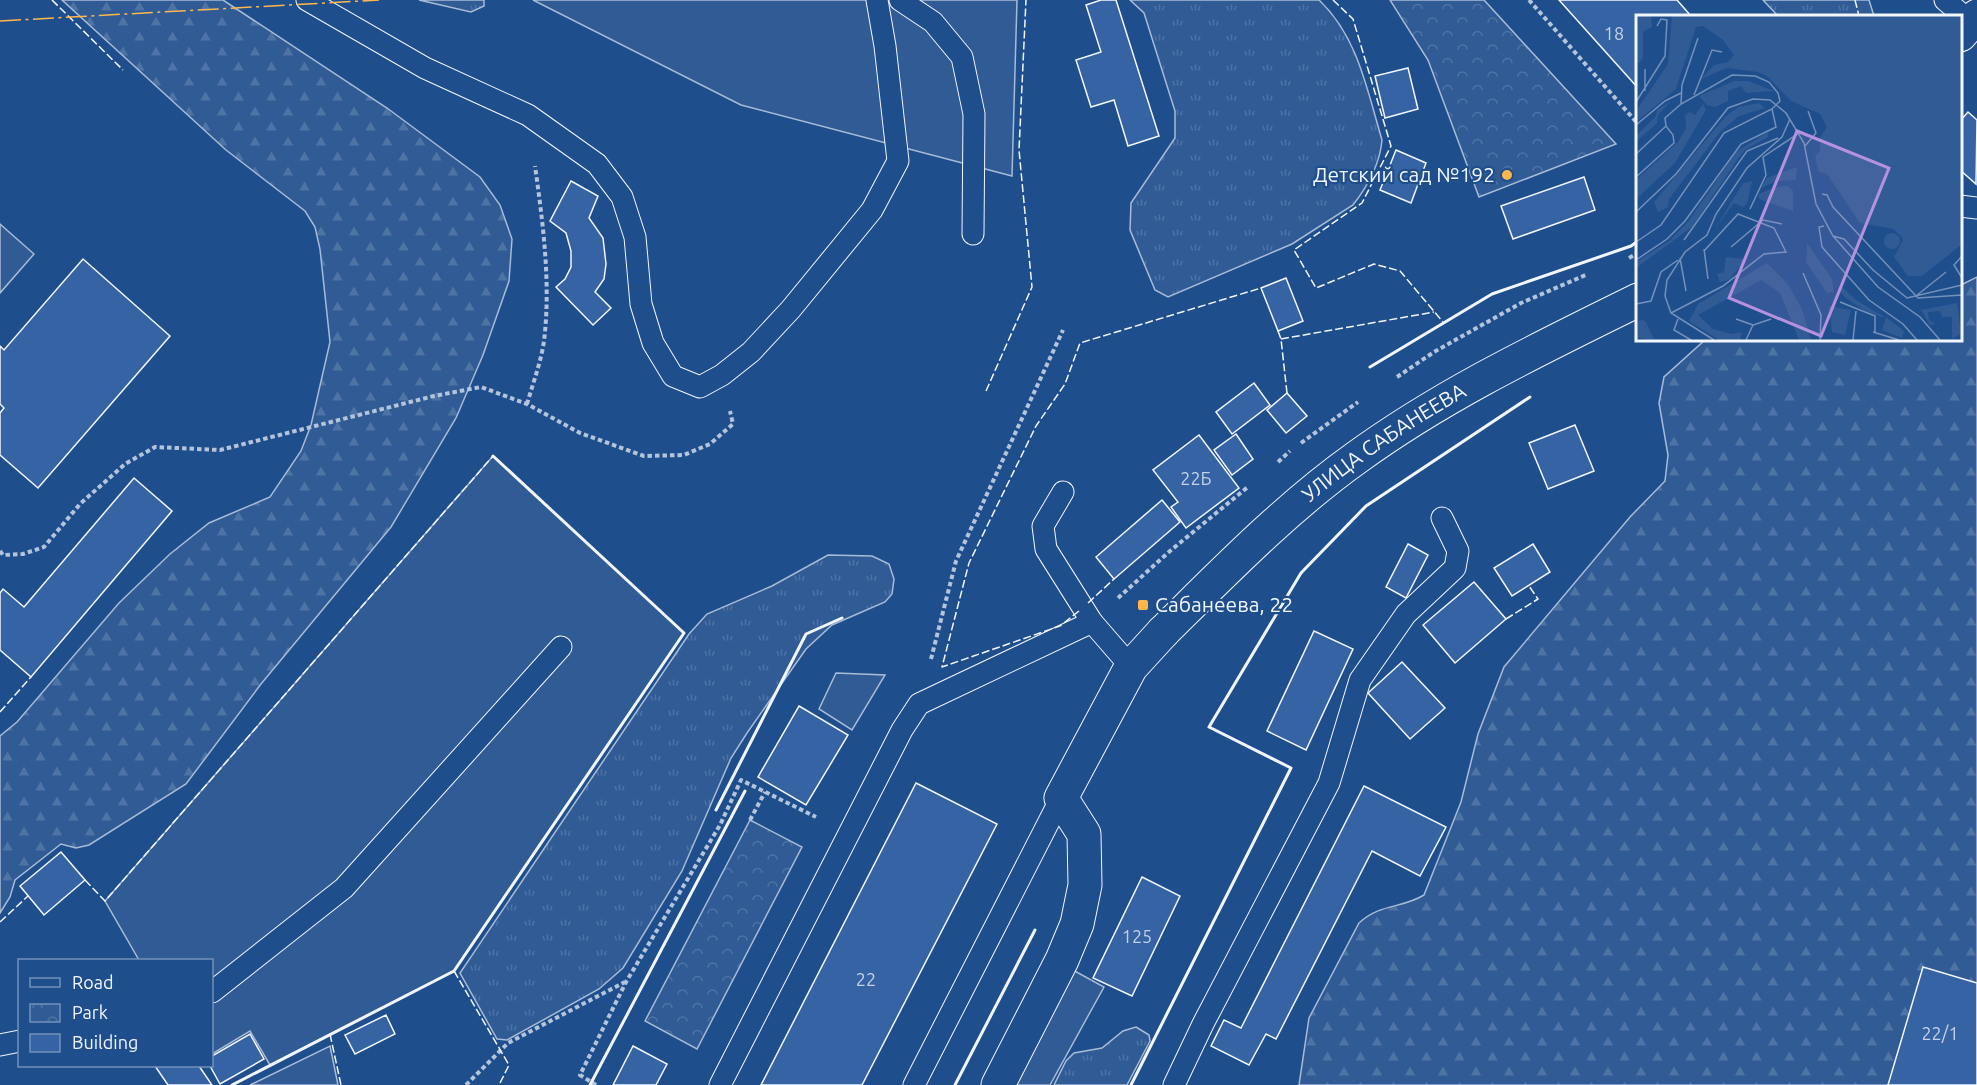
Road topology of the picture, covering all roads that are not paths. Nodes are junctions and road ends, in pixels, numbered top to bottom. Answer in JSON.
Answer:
{"nodes":[{"id":1,"x":307,"y":0,"type":"edge"},
{"id":2,"x":877,"y":0,"type":"edge"},
{"id":3,"x":900,"y":0,"type":"edge"},
{"id":4,"x":1945,"y":0,"type":"edge"},
{"id":5,"x":1960,"y":15,"type":"edge"},
{"id":6,"x":1962,"y":206,"type":"edge"},
{"id":7,"x":1977,"y":208,"type":"edge"},
{"id":8,"x":973,"y":234,"type":"dead end"},
{"id":9,"x":1636,"y":301,"type":"edge"},
{"id":10,"x":1063,"y":492,"type":"dead end"},
{"id":11,"x":1442,"y":519,"type":"dead end"},
{"id":12,"x":1092,"y":622,"type":"junction"},
{"id":13,"x":561,"y":647,"type":"dead end"},
{"id":14,"x":1131,"y":667,"type":"junction"},
{"id":15,"x":1061,"y":798,"type":"junction"},
{"id":16,"x":213,"y":991,"type":"edge"},
{"id":17,"x":18,"y":1041,"type":"edge"},
{"id":18,"x":0,"y":1045,"type":"edge"},
{"id":19,"x":720,"y":1085,"type":"edge"},
{"id":20,"x":914,"y":1085,"type":"edge"},
{"id":21,"x":998,"y":1085,"type":"edge"},
{"id":22,"x":1174,"y":1085,"type":"edge"}],
"edges":[{"from":1,"to":2,"type":"lane"},
{"from":3,"to":8,"type":"lane"},
{"from":4,"to":5,"type":"lane"},
{"from":6,"to":7,"type":"lane"},
{"from":9,"to":14,"type":"street","name":"УЛИЦА САБАНЕЕВА"},
{"from":10,"to":12,"type":"lane"},
{"from":11,"to":22,"type":"lane"},
{"from":12,"to":14,"type":"lane"},
{"from":12,"to":19,"type":"lane"},
{"from":13,"to":16,"type":"lane"},
{"from":14,"to":15,"type":"street","name":"УЛИЦА САБАНЕЕВА"},
{"from":15,"to":20,"type":"lane"},
{"from":15,"to":21,"type":"street"},
{"from":17,"to":18,"type":"lane"}]}
